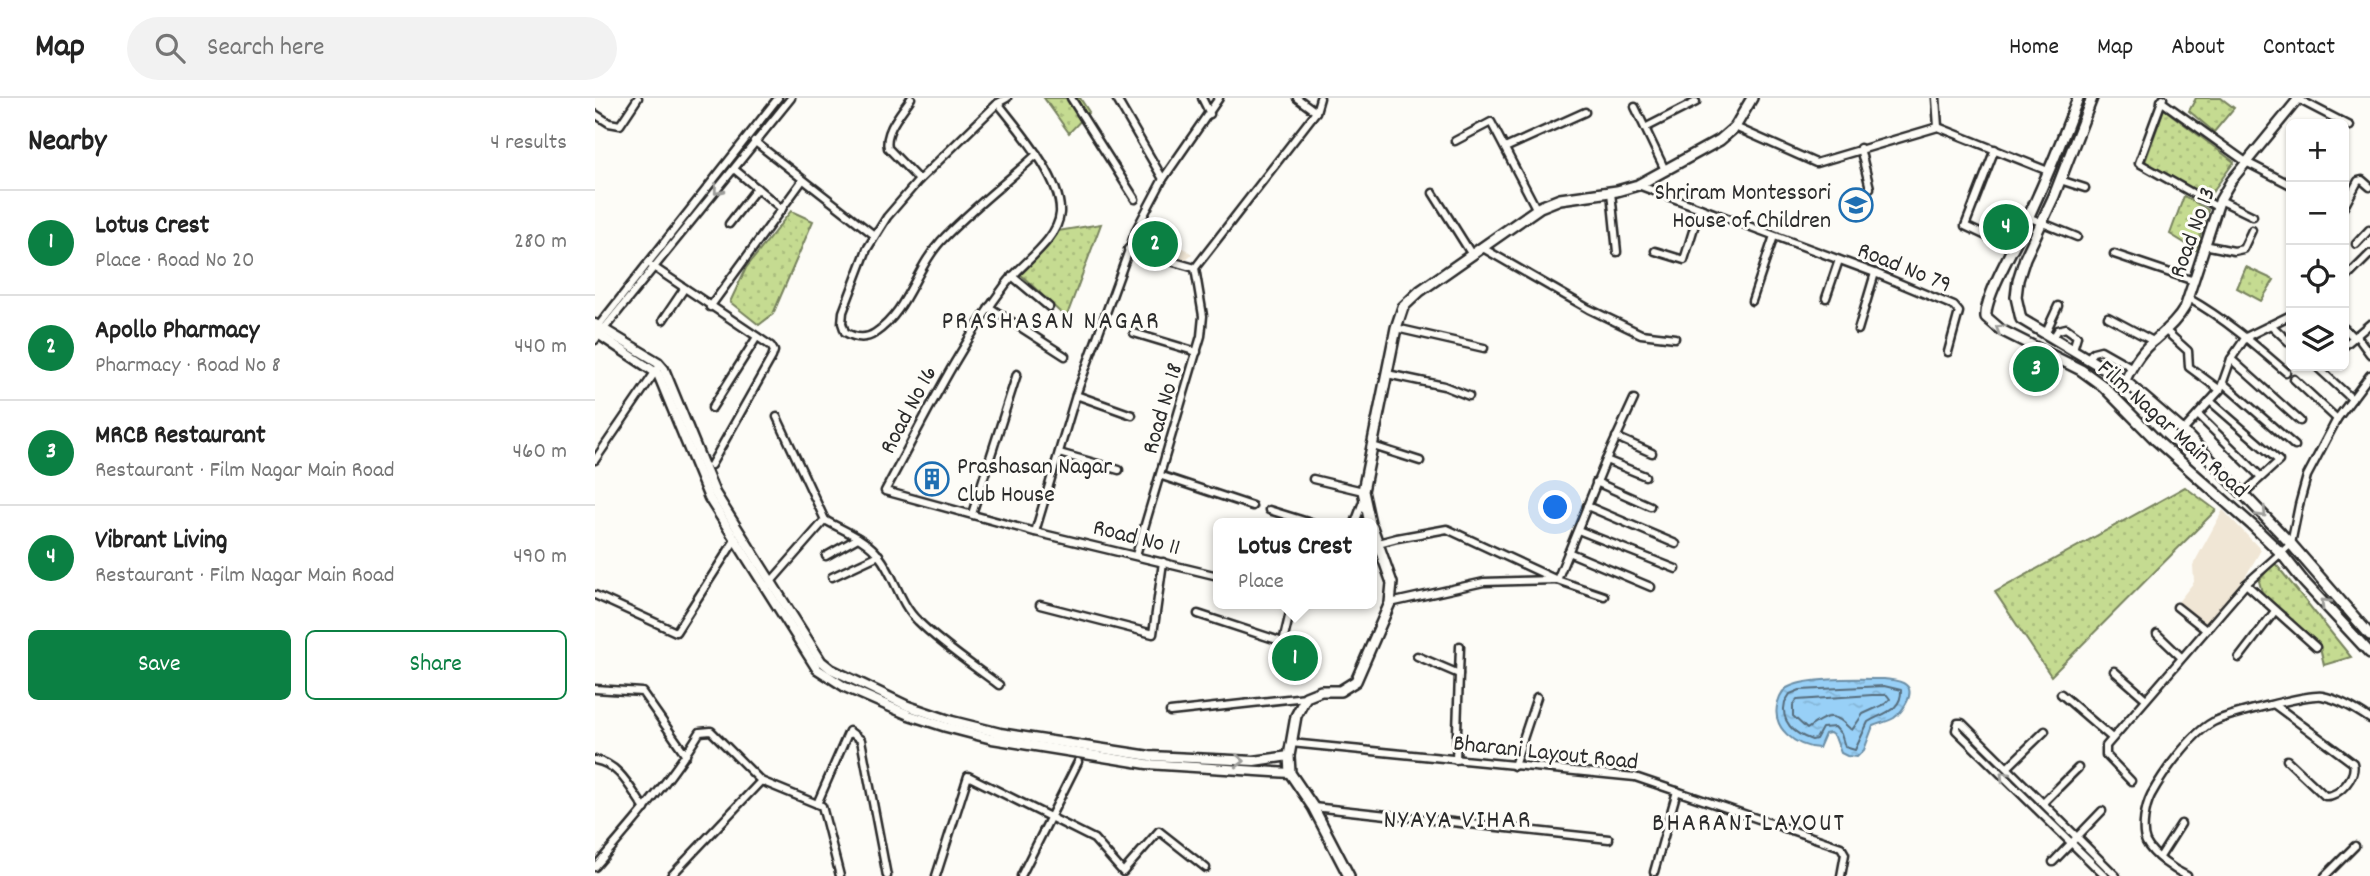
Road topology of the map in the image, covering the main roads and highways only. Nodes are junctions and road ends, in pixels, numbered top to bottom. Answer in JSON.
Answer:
{"nodes":[{"id":1,"x":1752,"y":98,"type":"edge"},
{"id":2,"x":2078,"y":98,"type":"edge"},
{"id":3,"x":2092,"y":98,"type":"edge"},
{"id":4,"x":1369,"y":518,"type":"edge"},
{"id":5,"x":1377,"y":547,"type":"edge"},
{"id":6,"x":2365,"y":626,"type":"edge"},
{"id":7,"x":2370,"y":635,"type":"edge"},
{"id":8,"x":2370,"y":653,"type":"edge"},
{"id":9,"x":1349,"y":876,"type":"edge"}],
"edges":[{"from":1,"to":4,"type":"main road"},
{"from":8,"to":2,"type":"main road","name":"Film Nagar Main Road","one_way":true},
{"from":3,"to":6,"type":"main road","name":"Film Nagar Main Road","one_way":true},
{"from":5,"to":9,"type":"main road"},
{"from":6,"to":7,"type":"main road","name":"Film Nagar Main Road"}]}
